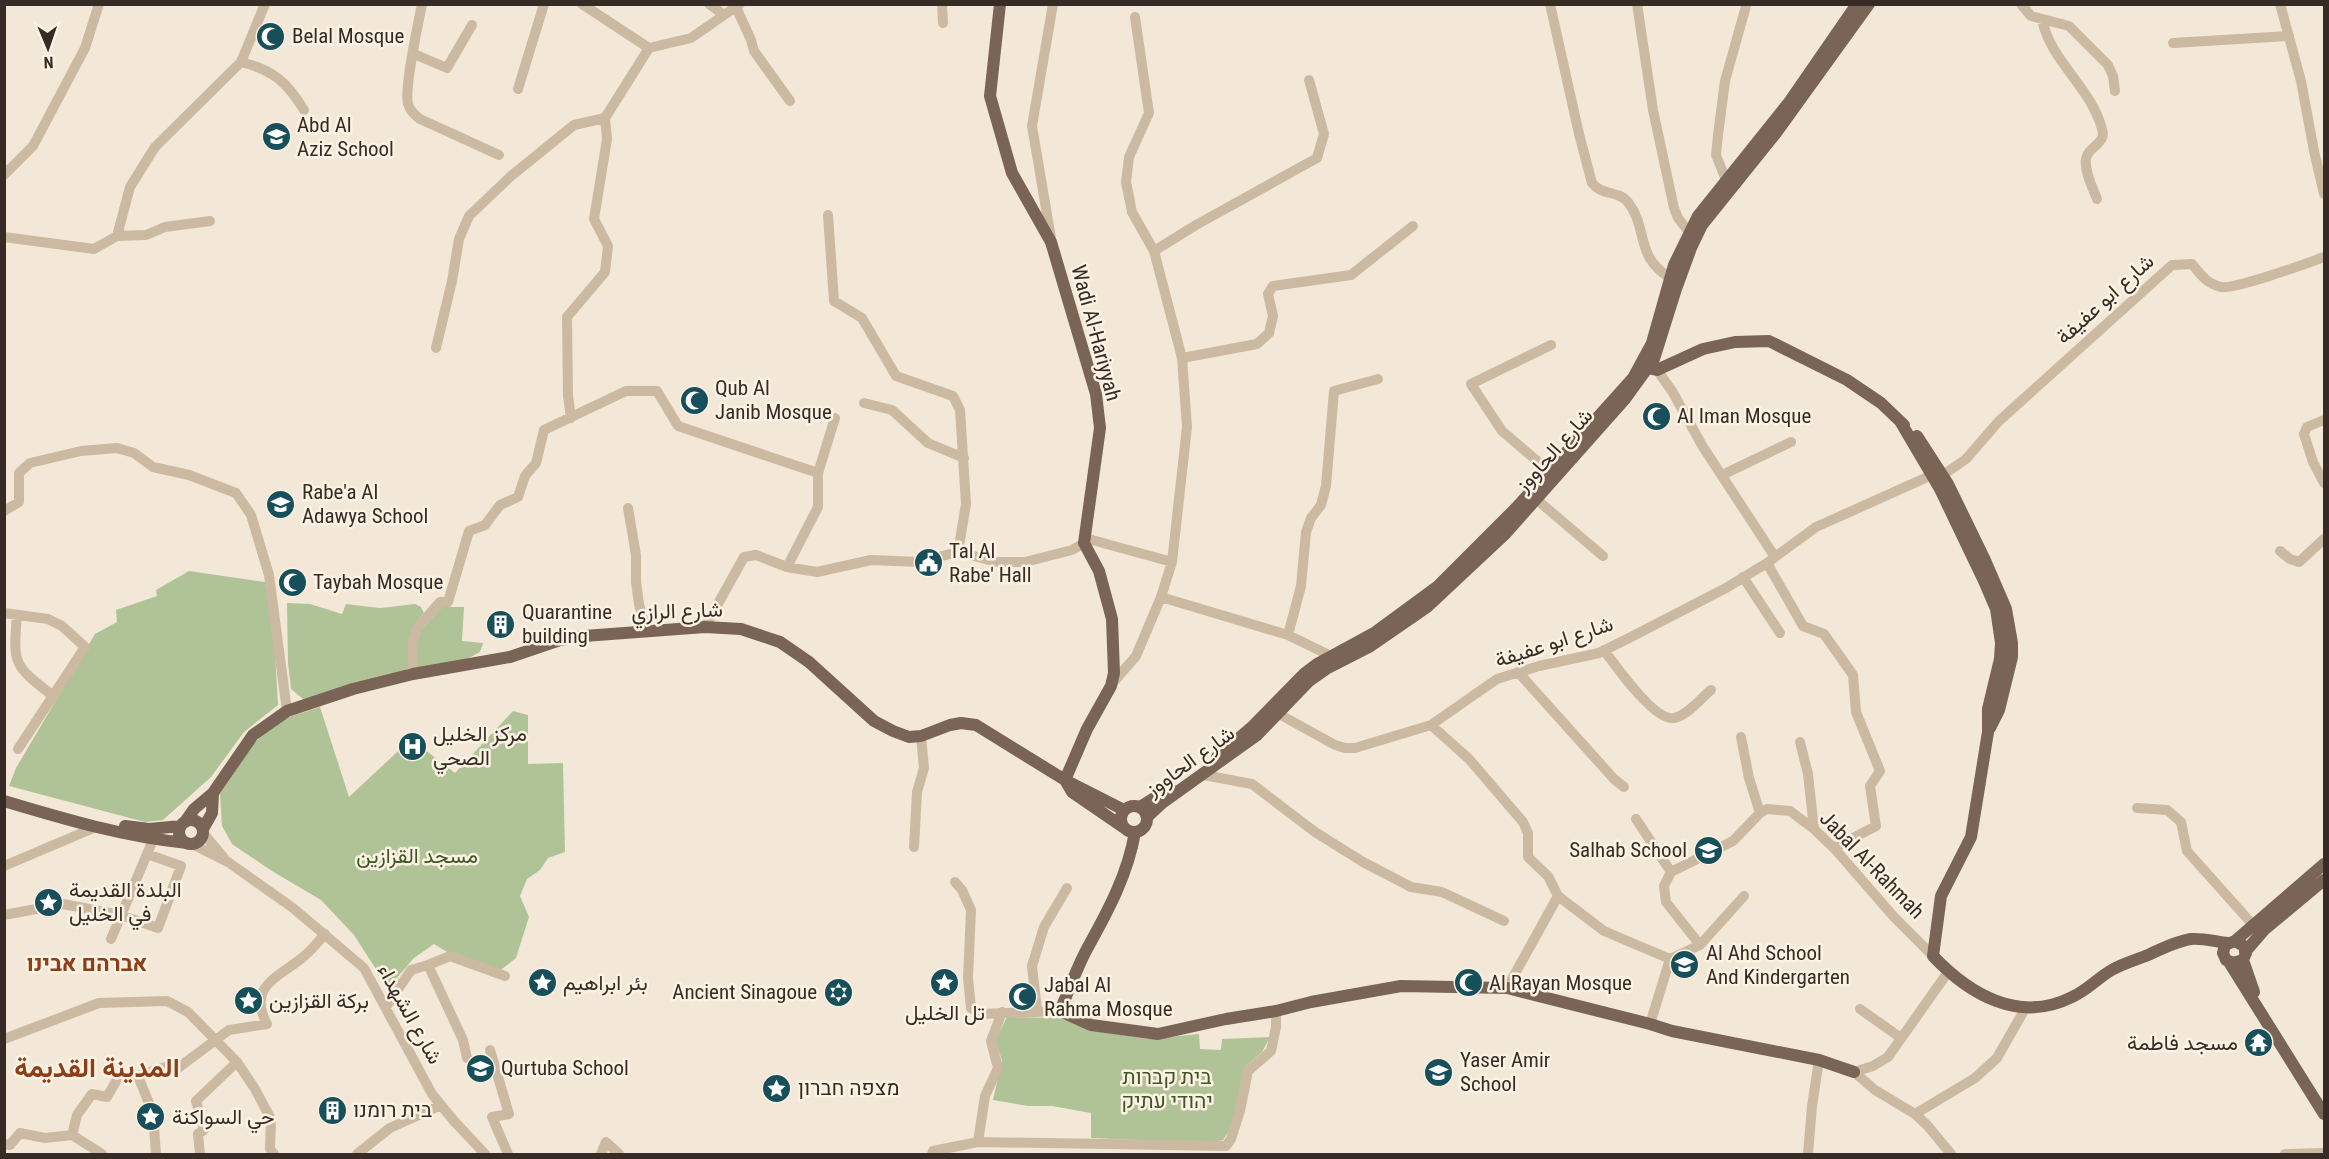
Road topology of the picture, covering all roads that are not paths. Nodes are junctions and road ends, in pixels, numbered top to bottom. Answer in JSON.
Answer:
{"nodes":[{"id":1,"x":99,"y":4,"type":"edge"},
{"id":2,"x":265,"y":4,"type":"edge"},
{"id":3,"x":422,"y":4,"type":"edge"},
{"id":4,"x":544,"y":4,"type":"edge"},
{"id":5,"x":582,"y":4,"type":"edge"},
{"id":6,"x":709,"y":4,"type":"edge"},
{"id":7,"x":942,"y":4,"type":"edge"},
{"id":8,"x":1000,"y":4,"type":"edge"},
{"id":9,"x":1053,"y":4,"type":"edge"},
{"id":10,"x":1550,"y":4,"type":"edge"},
{"id":11,"x":1637,"y":4,"type":"edge"},
{"id":12,"x":1857,"y":4,"type":"edge"},
{"id":13,"x":1869,"y":4,"type":"edge"},
{"id":14,"x":2021,"y":4,"type":"edge"},
{"id":15,"x":2280,"y":4,"type":"edge"},
{"id":16,"x":738,"y":6,"type":"edge"},
{"id":17,"x":1746,"y":6,"type":"dead end"},
{"id":18,"x":724,"y":15,"type":"junction"},
{"id":19,"x":1135,"y":17,"type":"dead end"},
{"id":20,"x":2042,"y":19,"type":"junction"},
{"id":21,"x":943,"y":23,"type":"dead end"},
{"id":22,"x":472,"y":25,"type":"dead end"},
{"id":23,"x":2289,"y":36,"type":"junction"},
{"id":24,"x":2173,"y":43,"type":"dead end"},
{"id":25,"x":649,"y":48,"type":"junction"},
{"id":26,"x":414,"y":54,"type":"junction"},
{"id":27,"x":242,"y":62,"type":"junction"},
{"id":28,"x":1309,"y":80,"type":"dead end"},
{"id":29,"x":518,"y":89,"type":"dead end"},
{"id":30,"x":2115,"y":91,"type":"dead end"},
{"id":31,"x":790,"y":101,"type":"dead end"},
{"id":32,"x":304,"y":110,"type":"dead end"},
{"id":33,"x":605,"y":118,"type":"junction"},
{"id":34,"x":499,"y":155,"type":"dead end"},
{"id":35,"x":4,"y":175,"type":"edge"},
{"id":36,"x":1726,"y":180,"type":"junction"},
{"id":37,"x":2325,"y":194,"type":"edge"},
{"id":38,"x":2097,"y":199,"type":"dead end"},
{"id":39,"x":828,"y":215,"type":"dead end"},
{"id":40,"x":210,"y":221,"type":"dead end"},
{"id":41,"x":1413,"y":226,"type":"dead end"},
{"id":42,"x":1689,"y":232,"type":"junction"},
{"id":43,"x":117,"y":236,"type":"junction"},
{"id":44,"x":4,"y":237,"type":"edge"},
{"id":45,"x":1051,"y":242,"type":"junction"},
{"id":46,"x":1154,"y":251,"type":"junction"},
{"id":47,"x":2325,"y":257,"type":"edge"},
{"id":48,"x":1670,"y":278,"type":"junction"},
{"id":49,"x":1551,"y":345,"type":"dead end"},
{"id":50,"x":436,"y":348,"type":"dead end"},
{"id":51,"x":1182,"y":358,"type":"junction"},
{"id":52,"x":1648,"y":368,"type":"junction"},
{"id":53,"x":1378,"y":379,"type":"dead end"},
{"id":54,"x":864,"y":403,"type":"dead end"},
{"id":55,"x":571,"y":418,"type":"junction"},
{"id":56,"x":835,"y":418,"type":"dead end"},
{"id":57,"x":2325,"y":420,"type":"edge"},
{"id":58,"x":1791,"y":442,"type":"dead end"},
{"id":59,"x":964,"y":458,"type":"junction"},
{"id":60,"x":1549,"y":471,"type":"junction"},
{"id":61,"x":818,"y":473,"type":"junction"},
{"id":62,"x":1937,"y":475,"type":"junction"},
{"id":63,"x":1722,"y":476,"type":"junction"},
{"id":64,"x":2325,"y":483,"type":"edge"},
{"id":65,"x":1536,"y":499,"type":"junction"},
{"id":66,"x":628,"y":508,"type":"dead end"},
{"id":67,"x":4,"y":511,"type":"edge"},
{"id":68,"x":2325,"y":539,"type":"edge"},
{"id":69,"x":1084,"y":541,"type":"junction"},
{"id":70,"x":2280,"y":551,"type":"dead end"},
{"id":71,"x":958,"y":552,"type":"junction"},
{"id":72,"x":1603,"y":556,"type":"dead end"},
{"id":73,"x":1771,"y":560,"type":"junction"},
{"id":74,"x":1172,"y":562,"type":"junction"},
{"id":75,"x":787,"y":567,"type":"junction"},
{"id":76,"x":1743,"y":577,"type":"junction"},
{"id":77,"x":1161,"y":597,"type":"junction"},
{"id":78,"x":4,"y":613,"type":"edge"},
{"id":79,"x":17,"y":615,"type":"junction"},
{"id":80,"x":705,"y":627,"type":"junction"},
{"id":81,"x":646,"y":630,"type":"junction"},
{"id":82,"x":1780,"y":633,"type":"dead end"},
{"id":83,"x":1288,"y":635,"type":"junction"},
{"id":84,"x":1604,"y":650,"type":"junction"},
{"id":85,"x":1331,"y":656,"type":"junction"},
{"id":86,"x":1518,"y":672,"type":"junction"},
{"id":87,"x":412,"y":674,"type":"junction"},
{"id":88,"x":1111,"y":686,"type":"junction"},
{"id":89,"x":1711,"y":690,"type":"dead end"},
{"id":90,"x":52,"y":695,"type":"junction"},
{"id":91,"x":287,"y":711,"type":"junction"},
{"id":92,"x":1279,"y":714,"type":"junction"},
{"id":93,"x":1431,"y":725,"type":"junction"},
{"id":94,"x":921,"y":736,"type":"junction"},
{"id":95,"x":1741,"y":737,"type":"dead end"},
{"id":96,"x":1800,"y":742,"type":"dead end"},
{"id":97,"x":18,"y":749,"type":"dead end"},
{"id":98,"x":1204,"y":775,"type":"junction"},
{"id":99,"x":1065,"y":780,"type":"junction"},
{"id":100,"x":1624,"y":787,"type":"dead end"},
{"id":101,"x":213,"y":793,"type":"junction"},
{"id":102,"x":4,"y":795,"type":"edge"},
{"id":103,"x":4,"y":801,"type":"edge"},
{"id":104,"x":2137,"y":808,"type":"dead end"},
{"id":105,"x":1124,"y":810,"type":"junction"},
{"id":106,"x":1144,"y":812,"type":"junction"},
{"id":107,"x":1760,"y":813,"type":"junction"},
{"id":108,"x":1636,"y":819,"type":"dead end"},
{"id":109,"x":183,"y":824,"type":"junction"},
{"id":110,"x":96,"y":827,"type":"junction"},
{"id":111,"x":1129,"y":829,"type":"junction"},
{"id":112,"x":1814,"y":829,"type":"junction"},
{"id":113,"x":203,"y":831,"type":"junction"},
{"id":114,"x":153,"y":840,"type":"junction"},
{"id":115,"x":189,"y":843,"type":"junction"},
{"id":116,"x":914,"y":847,"type":"dead end"},
{"id":117,"x":1834,"y":848,"type":"junction"},
{"id":118,"x":147,"y":854,"type":"junction"},
{"id":119,"x":228,"y":862,"type":"junction"},
{"id":120,"x":2325,"y":864,"type":"edge"},
{"id":121,"x":4,"y":866,"type":"edge"},
{"id":122,"x":1671,"y":872,"type":"junction"},
{"id":123,"x":2325,"y":880,"type":"edge"},
{"id":124,"x":955,"y":882,"type":"dead end"},
{"id":125,"x":1067,"y":888,"type":"dead end"},
{"id":126,"x":1558,"y":896,"type":"junction"},
{"id":127,"x":1744,"y":896,"type":"dead end"},
{"id":128,"x":5,"y":913,"type":"edge"},
{"id":129,"x":120,"y":915,"type":"junction"},
{"id":130,"x":1504,"y":921,"type":"dead end"},
{"id":131,"x":2253,"y":925,"type":"junction"},
{"id":132,"x":326,"y":934,"type":"junction"},
{"id":133,"x":111,"y":939,"type":"dead end"},
{"id":134,"x":1700,"y":945,"type":"junction"},
{"id":135,"x":2229,"y":950,"type":"junction"},
{"id":136,"x":1933,"y":956,"type":"junction"},
{"id":137,"x":2244,"y":956,"type":"junction"},
{"id":138,"x":1670,"y":959,"type":"junction"},
{"id":139,"x":428,"y":965,"type":"junction"},
{"id":140,"x":1948,"y":972,"type":"junction"},
{"id":141,"x":505,"y":976,"type":"dead end"},
{"id":142,"x":1507,"y":988,"type":"junction"},
{"id":143,"x":386,"y":1007,"type":"junction"},
{"id":144,"x":2026,"y":1007,"type":"junction"},
{"id":145,"x":1037,"y":1010,"type":"junction"},
{"id":146,"x":1860,"y":1010,"type":"dead end"},
{"id":147,"x":1060,"y":1011,"type":"junction"},
{"id":148,"x":1276,"y":1011,"type":"junction"},
{"id":149,"x":1002,"y":1012,"type":"junction"},
{"id":150,"x":2262,"y":1013,"type":"junction"},
{"id":151,"x":1650,"y":1024,"type":"junction"},
{"id":152,"x":1901,"y":1038,"type":"junction"},
{"id":153,"x":4,"y":1039,"type":"edge"},
{"id":154,"x":216,"y":1041,"type":"junction"},
{"id":155,"x":490,"y":1050,"type":"dead end"},
{"id":156,"x":467,"y":1058,"type":"dead end"},
{"id":157,"x":1819,"y":1060,"type":"junction"},
{"id":158,"x":237,"y":1062,"type":"junction"},
{"id":159,"x":1854,"y":1072,"type":"junction"},
{"id":160,"x":138,"y":1076,"type":"junction"},
{"id":161,"x":441,"y":1105,"type":"junction"},
{"id":162,"x":1915,"y":1114,"type":"junction"},
{"id":163,"x":2325,"y":1114,"type":"edge"},
{"id":164,"x":72,"y":1135,"type":"junction"},
{"id":165,"x":978,"y":1142,"type":"junction"},
{"id":166,"x":4,"y":1144,"type":"edge"},
{"id":167,"x":933,"y":1153,"type":"edge"},
{"id":168,"x":2325,"y":1153,"type":"edge"},
{"id":169,"x":102,"y":1155,"type":"edge"},
{"id":170,"x":156,"y":1155,"type":"edge"},
{"id":171,"x":200,"y":1155,"type":"edge"},
{"id":172,"x":274,"y":1155,"type":"edge"},
{"id":173,"x":357,"y":1155,"type":"edge"},
{"id":174,"x":485,"y":1155,"type":"edge"},
{"id":175,"x":508,"y":1155,"type":"edge"},
{"id":176,"x":601,"y":1155,"type":"edge"},
{"id":177,"x":619,"y":1155,"type":"edge"},
{"id":178,"x":1808,"y":1155,"type":"edge"},
{"id":179,"x":1951,"y":1155,"type":"edge"},
{"id":180,"x":2285,"y":1155,"type":"edge"}],
"edges":[{"from":1,"to":35,"type":"street"},
{"from":2,"to":27,"type":"street"},
{"from":3,"to":26,"type":"street"},
{"from":4,"to":29,"type":"street"},
{"from":5,"to":25,"type":"street"},
{"from":6,"to":18,"type":"street"},
{"from":7,"to":21,"type":"street"},
{"from":8,"to":45,"type":"main road","name":"Wadi Al-Hariyyah"},
{"from":9,"to":45,"type":"street"},
{"from":10,"to":48,"type":"street"},
{"from":11,"to":42,"type":"street"},
{"from":12,"to":36,"type":"main road"},
{"from":13,"to":52,"type":"main road","name":"شارع الحاووز"},
{"from":14,"to":20,"type":"street"},
{"from":15,"to":23,"type":"street"},
{"from":16,"to":18,"type":"street"},
{"from":16,"to":31,"type":"street"},
{"from":17,"to":36,"type":"street"},
{"from":18,"to":25,"type":"street"},
{"from":19,"to":46,"type":"street"},
{"from":20,"to":30,"type":"street"},
{"from":20,"to":38,"type":"street"},
{"from":22,"to":26,"type":"street"},
{"from":23,"to":24,"type":"street"},
{"from":23,"to":37,"type":"street"},
{"from":25,"to":33,"type":"street"},
{"from":26,"to":34,"type":"street"},
{"from":27,"to":32,"type":"street"},
{"from":27,"to":43,"type":"street"},
{"from":28,"to":46,"type":"street"},
{"from":33,"to":50,"type":"street"},
{"from":33,"to":55,"type":"street"},
{"from":36,"to":42,"type":"main road"},
{"from":39,"to":59,"type":"street"},
{"from":40,"to":43,"type":"street"},
{"from":41,"to":51,"type":"street"},
{"from":42,"to":48,"type":"main road"},
{"from":43,"to":44,"type":"street"},
{"from":45,"to":69,"type":"main road","name":"Wadi Al-Hariyyah"},
{"from":46,"to":51,"type":"street"},
{"from":47,"to":62,"type":"street","name":"شارع ابو عفيفة"},
{"from":48,"to":52,"type":"main road"},
{"from":49,"to":60,"type":"street"},
{"from":51,"to":74,"type":"street"},
{"from":52,"to":60,"type":"main road"},
{"from":52,"to":62,"type":"main road"},
{"from":52,"to":63,"type":"street"},
{"from":52,"to":65,"type":"main road","name":"شارع الحاووز"},
{"from":53,"to":83,"type":"street"},
{"from":54,"to":59,"type":"street"},
{"from":55,"to":61,"type":"street"},
{"from":55,"to":87,"type":"street"},
{"from":56,"to":61,"type":"street"},
{"from":57,"to":64,"type":"street"},
{"from":58,"to":63,"type":"street"},
{"from":59,"to":71,"type":"street"},
{"from":60,"to":85,"type":"main road"},
{"from":61,"to":75,"type":"street"},
{"from":62,"to":73,"type":"street","name":"شارع ابو عفيفة"},
{"from":62,"to":136,"type":"main road"},
{"from":63,"to":73,"type":"street"},
{"from":65,"to":72,"type":"street"},
{"from":65,"to":92,"type":"main road","name":"شارع الحاووز"},
{"from":66,"to":81,"type":"street"},
{"from":67,"to":91,"type":"street"},
{"from":68,"to":70,"type":"street"},
{"from":69,"to":71,"type":"street"},
{"from":69,"to":74,"type":"street"},
{"from":69,"to":88,"type":"main road"},
{"from":71,"to":75,"type":"street"},
{"from":73,"to":76,"type":"street","name":"شارع ابو عفيفة"},
{"from":73,"to":117,"type":"street"},
{"from":74,"to":77,"type":"street"},
{"from":75,"to":80,"type":"street"},
{"from":76,"to":82,"type":"street"},
{"from":76,"to":84,"type":"street","name":"شارع ابو عفيفة"},
{"from":77,"to":83,"type":"street"},
{"from":77,"to":88,"type":"street"},
{"from":78,"to":79,"type":"street"},
{"from":79,"to":90,"type":"street"},
{"from":79,"to":90,"type":"street"},
{"from":80,"to":81,"type":"main road","name":"شارع الرازي"},
{"from":80,"to":94,"type":"main road","name":"شارع الرازي"},
{"from":81,"to":87,"type":"main road","name":"شارع الرازي"},
{"from":83,"to":85,"type":"street"},
{"from":84,"to":86,"type":"street","name":"شارع ابو عفيفة"},
{"from":84,"to":89,"type":"street"},
{"from":85,"to":106,"type":"main road"},
{"from":86,"to":93,"type":"street","name":"شارع ابو عفيفة"},
{"from":86,"to":100,"type":"street"},
{"from":87,"to":91,"type":"main road","name":"شارع الرازي"},
{"from":88,"to":99,"type":"main road"},
{"from":90,"to":97,"type":"street"},
{"from":91,"to":101,"type":"main road","name":"شارع الرازي"},
{"from":92,"to":93,"type":"street","name":"شارع ابو عفيفة"},
{"from":92,"to":98,"type":"main road","name":"شارع الحاووز"},
{"from":93,"to":126,"type":"street"},
{"from":94,"to":99,"type":"main road"},
{"from":94,"to":116,"type":"street"},
{"from":95,"to":107,"type":"street"},
{"from":96,"to":112,"type":"street"},
{"from":98,"to":106,"type":"main road","name":"شارع الحاووز"},
{"from":98,"to":130,"type":"street"},
{"from":99,"to":105,"type":"main road"},
{"from":99,"to":111,"type":"main road"},
{"from":101,"to":109,"type":"main road","name":"شارع الرازي"},
{"from":101,"to":113,"type":"main road","name":"شارع الرازي"},
{"from":102,"to":109,"type":"main road"},
{"from":103,"to":110,"type":"main road"},
{"from":104,"to":131,"type":"street"},
{"from":105,"to":106,"type":"main road"},
{"from":105,"to":111,"type":"main road"},
{"from":106,"to":111,"type":"main road"},
{"from":107,"to":112,"type":"street","name":"Jabal Al-Rahmah"},
{"from":107,"to":122,"type":"street"},
{"from":108,"to":122,"type":"street"},
{"from":109,"to":113,"type":"main road"},
{"from":109,"to":115,"type":"main road"},
{"from":110,"to":114,"type":"main road"},
{"from":110,"to":121,"type":"street"},
{"from":111,"to":147,"type":"main road"},
{"from":112,"to":117,"type":"street","name":"Jabal Al-Rahmah"},
{"from":113,"to":115,"type":"main road"},
{"from":113,"to":119,"type":"street"},
{"from":114,"to":115,"type":"main road"},
{"from":114,"to":118,"type":"street"},
{"from":115,"to":119,"type":"street"},
{"from":117,"to":136,"type":"street","name":"Jabal Al-Rahmah"},
{"from":118,"to":129,"type":"street"},
{"from":118,"to":129,"type":"street"},
{"from":119,"to":132,"type":"street","name":"شارع الشهداء"},
{"from":120,"to":131,"type":"main road"},
{"from":122,"to":134,"type":"street"},
{"from":123,"to":137,"type":"main road"},
{"from":124,"to":149,"type":"street"},
{"from":125,"to":145,"type":"street"},
{"from":126,"to":138,"type":"street"},
{"from":126,"to":142,"type":"street"},
{"from":127,"to":134,"type":"street"},
{"from":128,"to":129,"type":"street"},
{"from":129,"to":133,"type":"street"},
{"from":131,"to":135,"type":"main road"},
{"from":132,"to":143,"type":"street","name":"شارع الشهداء"},
{"from":132,"to":154,"type":"street"},
{"from":134,"to":138,"type":"street"},
{"from":135,"to":137,"type":"main road"},
{"from":135,"to":137,"type":"main road"},
{"from":135,"to":144,"type":"main road"},
{"from":135,"to":150,"type":"main road"},
{"from":136,"to":140,"type":"main road"},
{"from":137,"to":150,"type":"main road"},
{"from":138,"to":151,"type":"street"},
{"from":139,"to":141,"type":"street"},
{"from":139,"to":143,"type":"street"},
{"from":139,"to":156,"type":"street"},
{"from":140,"to":144,"type":"main road"},
{"from":140,"to":152,"type":"street"},
{"from":142,"to":148,"type":"main road"},
{"from":142,"to":151,"type":"main road"},
{"from":143,"to":161,"type":"street","name":"شارع الشهداء"},
{"from":144,"to":162,"type":"street"},
{"from":145,"to":147,"type":"street"},
{"from":145,"to":149,"type":"street"},
{"from":146,"to":152,"type":"street"},
{"from":147,"to":148,"type":"main road"},
{"from":148,"to":165,"type":"street"},
{"from":149,"to":165,"type":"street"},
{"from":150,"to":163,"type":"main road"},
{"from":151,"to":157,"type":"main road"},
{"from":152,"to":159,"type":"street"},
{"from":153,"to":154,"type":"street"},
{"from":154,"to":158,"type":"street"},
{"from":154,"to":160,"type":"street"},
{"from":155,"to":175,"type":"street"},
{"from":157,"to":159,"type":"main road"},
{"from":157,"to":178,"type":"street"},
{"from":158,"to":171,"type":"street"},
{"from":158,"to":172,"type":"street"},
{"from":159,"to":162,"type":"street"},
{"from":160,"to":164,"type":"street"},
{"from":160,"to":170,"type":"street"},
{"from":161,"to":173,"type":"street"},
{"from":161,"to":174,"type":"street","name":"شارع الشهداء"},
{"from":162,"to":179,"type":"street"},
{"from":164,"to":166,"type":"street"},
{"from":164,"to":169,"type":"street"},
{"from":165,"to":167,"type":"street"},
{"from":168,"to":180,"type":"street"},
{"from":176,"to":177,"type":"street"}]}
